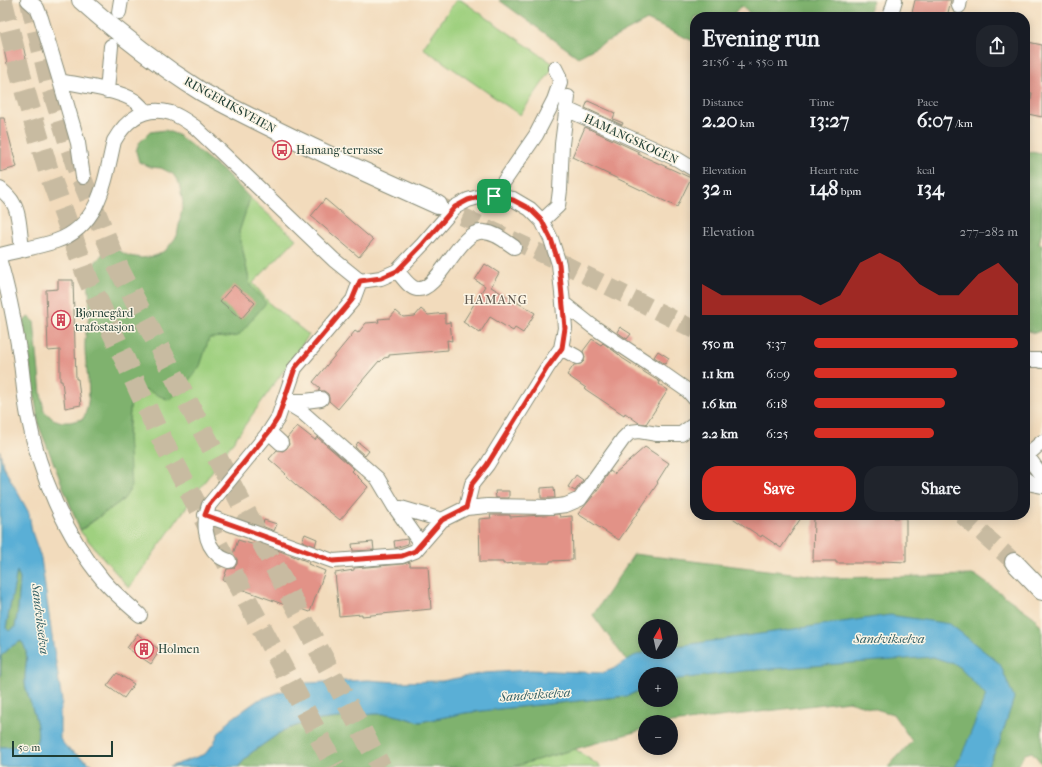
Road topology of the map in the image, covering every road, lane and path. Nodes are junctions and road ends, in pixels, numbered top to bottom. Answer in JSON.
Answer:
{"nodes":[{"id":1,"x":28,"y":0,"type":"edge"},
{"id":2,"x":81,"y":0,"type":"edge"},
{"id":3,"x":895,"y":0,"type":"edge"},
{"id":4,"x":891,"y":12,"type":"edge"},
{"id":5,"x":111,"y":46,"type":"dead end"},
{"id":6,"x":555,"y":68,"type":"dead end"},
{"id":7,"x":60,"y":81,"type":"junction"},
{"id":8,"x":107,"y":91,"type":"junction"},
{"id":9,"x":146,"y":112,"type":"junction"},
{"id":10,"x":690,"y":167,"type":"edge"},
{"id":11,"x":83,"y":177,"type":"dead end"},
{"id":12,"x":0,"y":189,"type":"edge"},
{"id":13,"x":494,"y":196,"type":"junction"},
{"id":14,"x":438,"y":205,"type":"tunnel mouth"},
{"id":15,"x":542,"y":221,"type":"junction"},
{"id":16,"x":514,"y":247,"type":"dead end"},
{"id":17,"x":22,"y":250,"type":"junction"},
{"id":18,"x":0,"y":255,"type":"edge"},
{"id":19,"x":0,"y":262,"type":"edge"},
{"id":20,"x":397,"y":271,"type":"junction"},
{"id":21,"x":360,"y":281,"type":"junction"},
{"id":22,"x":563,"y":303,"type":"junction"},
{"id":23,"x":562,"y":348,"type":"junction"},
{"id":24,"x":577,"y":357,"type":"dead end"},
{"id":25,"x":1030,"y":360,"type":"edge"},
{"id":26,"x":1041,"y":360,"type":"edge"},
{"id":27,"x":690,"y":393,"type":"edge"},
{"id":28,"x":321,"y":399,"type":"dead end"},
{"id":29,"x":284,"y":401,"type":"junction"},
{"id":30,"x":690,"y":427,"type":"edge"},
{"id":31,"x":269,"y":432,"type":"junction"},
{"id":32,"x":1042,"y":442,"type":"edge"},
{"id":33,"x":281,"y":443,"type":"dead end"},
{"id":34,"x":1030,"y":451,"type":"edge"},
{"id":35,"x":1030,"y":460,"type":"edge"},
{"id":36,"x":1042,"y":476,"type":"edge"},
{"id":37,"x":1030,"y":483,"type":"edge"},
{"id":38,"x":1042,"y":486,"type":"edge"},
{"id":39,"x":394,"y":506,"type":"junction"},
{"id":40,"x":466,"y":508,"type":"junction"},
{"id":41,"x":205,"y":515,"type":"junction"},
{"id":42,"x":442,"y":520,"type":"junction"},
{"id":43,"x":421,"y":544,"type":"junction"},
{"id":44,"x":229,"y":561,"type":"dead end"},
{"id":45,"x":1014,"y":562,"type":"tunnel mouth"},
{"id":46,"x":1042,"y":591,"type":"edge"},
{"id":47,"x":140,"y":614,"type":"dead end"}],
"edges":[{"from":1,"to":7,"type":"street"},
{"from":2,"to":14,"type":"main road","name":"RINGERIKSVEIEN"},
{"from":3,"to":4,"type":"street"},
{"from":5,"to":8,"type":"street"},
{"from":6,"to":13,"type":"street"},
{"from":7,"to":8,"type":"street"},
{"from":7,"to":11,"type":"street"},
{"from":8,"to":9,"type":"street"},
{"from":9,"to":17,"type":"street"},
{"from":9,"to":21,"type":"street"},
{"from":10,"to":15,"type":"street","name":"HAMANGSKOGEN"},
{"from":12,"to":17,"type":"street"},
{"from":13,"to":15,"type":"street"},
{"from":13,"to":20,"type":"street"},
{"from":15,"to":22,"type":"street"},
{"from":16,"to":20,"type":"street"},
{"from":17,"to":18,"type":"street"},
{"from":19,"to":47,"type":"street"},
{"from":20,"to":21,"type":"street"},
{"from":21,"to":29,"type":"street"},
{"from":22,"to":23,"type":"street"},
{"from":22,"to":27,"type":"street"},
{"from":23,"to":24,"type":"street"},
{"from":23,"to":40,"type":"street"},
{"from":25,"to":26,"type":"street"},
{"from":28,"to":29,"type":"street"},
{"from":29,"to":31,"type":"street"},
{"from":29,"to":39,"type":"street"},
{"from":30,"to":40,"type":"street"},
{"from":31,"to":33,"type":"street"},
{"from":31,"to":41,"type":"street"},
{"from":32,"to":34,"type":"street"},
{"from":35,"to":36,"type":"street"},
{"from":37,"to":38,"type":"street"},
{"from":39,"to":42,"type":"street"},
{"from":39,"to":43,"type":"street"},
{"from":40,"to":42,"type":"street"},
{"from":41,"to":43,"type":"street"},
{"from":41,"to":44,"type":"street"},
{"from":42,"to":43,"type":"street"},
{"from":45,"to":46,"type":"main road"}]}
